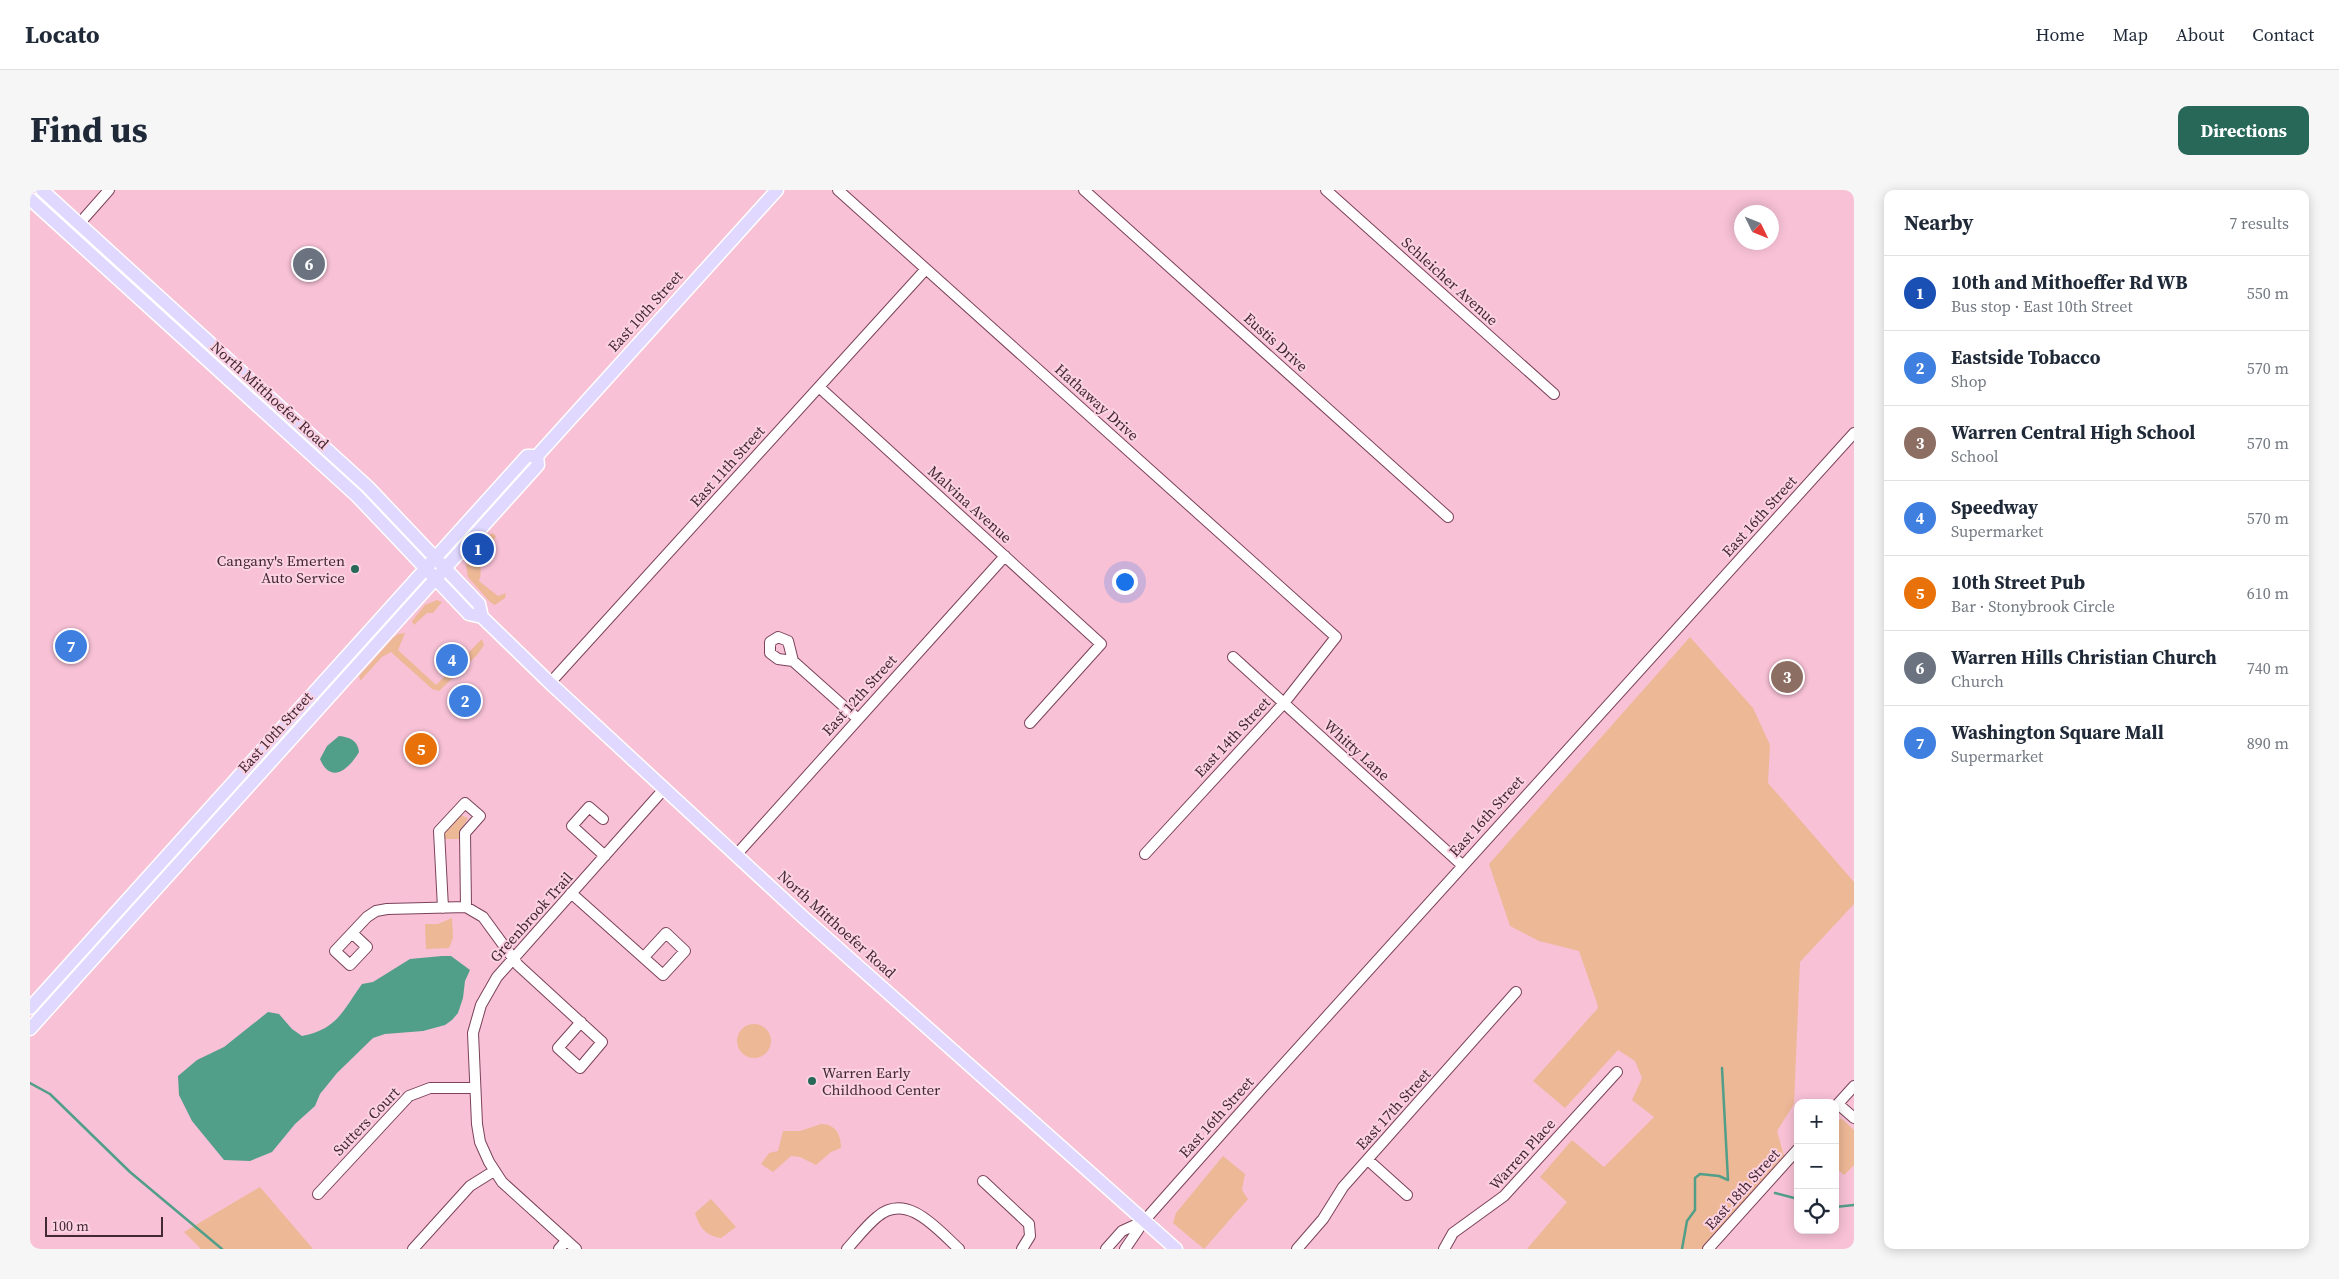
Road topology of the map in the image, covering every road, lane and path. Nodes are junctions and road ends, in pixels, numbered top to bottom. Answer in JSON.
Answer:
{"nodes":[{"id":1,"x":42,"y":190,"type":"edge"},
{"id":2,"x":109,"y":190,"type":"edge"},
{"id":3,"x":777,"y":190,"type":"edge"},
{"id":4,"x":838,"y":190,"type":"edge"},
{"id":5,"x":1084,"y":190,"type":"edge"},
{"id":6,"x":1326,"y":190,"type":"edge"},
{"id":7,"x":30,"y":199,"type":"edge"},
{"id":8,"x":79,"y":224,"type":"junction"},
{"id":9,"x":926,"y":269,"type":"junction"},
{"id":10,"x":819,"y":387,"type":"junction"},
{"id":11,"x":1554,"y":394,"type":"dead end"},
{"id":12,"x":1854,"y":433,"type":"edge"},
{"id":13,"x":537,"y":456,"type":"junction"},
{"id":14,"x":330,"y":471,"type":"junction"},
{"id":15,"x":371,"y":490,"type":"junction"},
{"id":16,"x":1448,"y":517,"type":"dead end"},
{"id":17,"x":1005,"y":556,"type":"junction"},
{"id":18,"x":435,"y":557,"type":"junction"},
{"id":19,"x":446,"y":567,"type":"junction"},
{"id":20,"x":426,"y":568,"type":"junction"},
{"id":21,"x":436,"y":578,"type":"junction"},
{"id":22,"x":482,"y":617,"type":"junction"},
{"id":23,"x":1336,"y":637,"type":"joint"},
{"id":24,"x":1233,"y":657,"type":"dead end"},
{"id":25,"x":793,"y":661,"type":"dead end"},
{"id":26,"x":550,"y":683,"type":"junction"},
{"id":27,"x":1284,"y":703,"type":"junction"},
{"id":28,"x":858,"y":719,"type":"junction"},
{"id":29,"x":1030,"y":723,"type":"dead end"},
{"id":30,"x":664,"y":789,"type":"junction"},
{"id":31,"x":603,"y":819,"type":"dead end"},
{"id":32,"x":737,"y":854,"type":"junction"},
{"id":33,"x":1145,"y":854,"type":"dead end"},
{"id":34,"x":605,"y":856,"type":"junction"},
{"id":35,"x":1462,"y":865,"type":"junction"},
{"id":36,"x":571,"y":893,"type":"junction"},
{"id":37,"x":466,"y":907,"type":"junction"},
{"id":38,"x":443,"y":908,"type":"junction"},
{"id":39,"x":352,"y":933,"type":"dead end"},
{"id":40,"x":644,"y":957,"type":"dead end"},
{"id":41,"x":513,"y":958,"type":"junction"},
{"id":42,"x":1516,"y":992,"type":"dead end"},
{"id":43,"x":30,"y":1008,"type":"edge"},
{"id":44,"x":581,"y":1022,"type":"junction"},
{"id":45,"x":30,"y":1029,"type":"edge"},
{"id":46,"x":1616,"y":1072,"type":"dead end"},
{"id":47,"x":1854,"y":1086,"type":"edge"},
{"id":48,"x":475,"y":1088,"type":"junction"},
{"id":49,"x":1839,"y":1104,"type":"edge"},
{"id":50,"x":1839,"y":1107,"type":"edge"},
{"id":51,"x":1854,"y":1118,"type":"edge"},
{"id":52,"x":1794,"y":1153,"type":"edge"},
{"id":53,"x":1368,"y":1160,"type":"junction"},
{"id":54,"x":494,"y":1171,"type":"junction"},
{"id":55,"x":983,"y":1181,"type":"dead end"},
{"id":56,"x":318,"y":1194,"type":"dead end"},
{"id":57,"x":1407,"y":1195,"type":"dead end"},
{"id":58,"x":1144,"y":1221,"type":"junction"},
{"id":59,"x":566,"y":1241,"type":"junction"},
{"id":60,"x":413,"y":1249,"type":"edge"},
{"id":61,"x":559,"y":1249,"type":"edge"},
{"id":62,"x":576,"y":1249,"type":"edge"},
{"id":63,"x":848,"y":1249,"type":"edge"},
{"id":64,"x":959,"y":1249,"type":"edge"},
{"id":65,"x":1022,"y":1249,"type":"edge"},
{"id":66,"x":1106,"y":1249,"type":"edge"},
{"id":67,"x":1126,"y":1249,"type":"edge"},
{"id":68,"x":1176,"y":1249,"type":"edge"},
{"id":69,"x":1297,"y":1249,"type":"edge"},
{"id":70,"x":1444,"y":1249,"type":"edge"},
{"id":71,"x":1708,"y":1249,"type":"edge"}],
"edges":[{"from":1,"to":8,"type":"main road","name":"North Mitthoefer Road"},
{"from":2,"to":8,"type":"street"},
{"from":3,"to":13,"type":"main road","name":"East 10th Street"},
{"from":4,"to":9,"type":"street","name":"Hathaway Drive"},
{"from":5,"to":16,"type":"street","name":"Eustis Drive"},
{"from":6,"to":11,"type":"street","name":"Schleicher Avenue"},
{"from":7,"to":14,"type":"main road","name":"North Mitthoefer Road"},
{"from":8,"to":15,"type":"main road","name":"North Mitthoefer Road"},
{"from":9,"to":10,"type":"street","name":"East 11th Street"},
{"from":9,"to":23,"type":"street","name":"Hathaway Drive"},
{"from":10,"to":17,"type":"street","name":"Malvina Avenue"},
{"from":10,"to":26,"type":"street","name":"East 11th Street"},
{"from":12,"to":35,"type":"street","name":"East 16th Street"},
{"from":13,"to":18,"type":"main road","name":"East 10th Street"},
{"from":13,"to":19,"type":"main road","name":"East 10th Street"},
{"from":14,"to":15,"type":"main road"},
{"from":14,"to":20,"type":"main road","name":"North Mitthoefer Road"},
{"from":15,"to":18,"type":"main road","name":"North Mitthoefer Road"},
{"from":17,"to":28,"type":"street","name":"East 12th Street"},
{"from":17,"to":29,"type":"street","name":"Malvina Avenue"},
{"from":18,"to":19,"type":"main road","name":"North Mitthoefer Road"},
{"from":18,"to":20,"type":"main road","name":"East 10th Street"},
{"from":19,"to":21,"type":"main road","name":"East 10th Street"},
{"from":19,"to":22,"type":"main road","name":"North Mitthoefer Road"},
{"from":20,"to":21,"type":"main road","name":"North Mitthoefer Road"},
{"from":20,"to":43,"type":"main road","name":"East 10th Street"},
{"from":21,"to":22,"type":"main road","name":"North Mitthoefer Road"},
{"from":21,"to":45,"type":"main road","name":"East 10th Street"},
{"from":22,"to":26,"type":"main road","name":"North Mitthoefer Road"},
{"from":23,"to":27,"type":"street","name":"East 14th Street"},
{"from":24,"to":27,"type":"street","name":"Whitty Lane"},
{"from":25,"to":28,"type":"street"},
{"from":26,"to":30,"type":"main road","name":"North Mitthoefer Road"},
{"from":27,"to":33,"type":"street","name":"East 14th Street"},
{"from":27,"to":35,"type":"street","name":"Whitty Lane"},
{"from":28,"to":32,"type":"street","name":"East 12th Street"},
{"from":30,"to":32,"type":"main road","name":"North Mitthoefer Road"},
{"from":30,"to":34,"type":"street","name":"Greenbrook Trail"},
{"from":31,"to":34,"type":"street"},
{"from":32,"to":58,"type":"main road","name":"North Mitthoefer Road"},
{"from":34,"to":36,"type":"street","name":"Greenbrook Trail"},
{"from":35,"to":58,"type":"street","name":"East 16th Street"},
{"from":36,"to":40,"type":"street"},
{"from":36,"to":41,"type":"street","name":"Greenbrook Trail"},
{"from":37,"to":38,"type":"street"},
{"from":37,"to":38,"type":"street"},
{"from":37,"to":41,"type":"street"},
{"from":38,"to":39,"type":"street"},
{"from":41,"to":44,"type":"street"},
{"from":41,"to":48,"type":"street","name":"Greenbrook Trail"},
{"from":42,"to":53,"type":"street","name":"East 17th Street"},
{"from":44,"to":44,"type":"street"},
{"from":46,"to":70,"type":"street","name":"Warren Place"},
{"from":47,"to":49,"type":"street"},
{"from":48,"to":54,"type":"street","name":"Greenbrook Trail"},
{"from":48,"to":56,"type":"street","name":"Sutters Court"},
{"from":50,"to":51,"type":"street"},
{"from":52,"to":71,"type":"street","name":"East 18th Street"},
{"from":53,"to":57,"type":"street"},
{"from":53,"to":69,"type":"street","name":"East 17th Street"},
{"from":54,"to":59,"type":"street","name":"Greenbrook Trail"},
{"from":54,"to":60,"type":"street"},
{"from":55,"to":65,"type":"street"},
{"from":58,"to":66,"type":"street"},
{"from":58,"to":67,"type":"street"},
{"from":58,"to":68,"type":"main road","name":"North Mitthoefer Road"},
{"from":59,"to":61,"type":"street"},
{"from":59,"to":62,"type":"street","name":"Greenbrook Trail"},
{"from":63,"to":64,"type":"street"}]}
